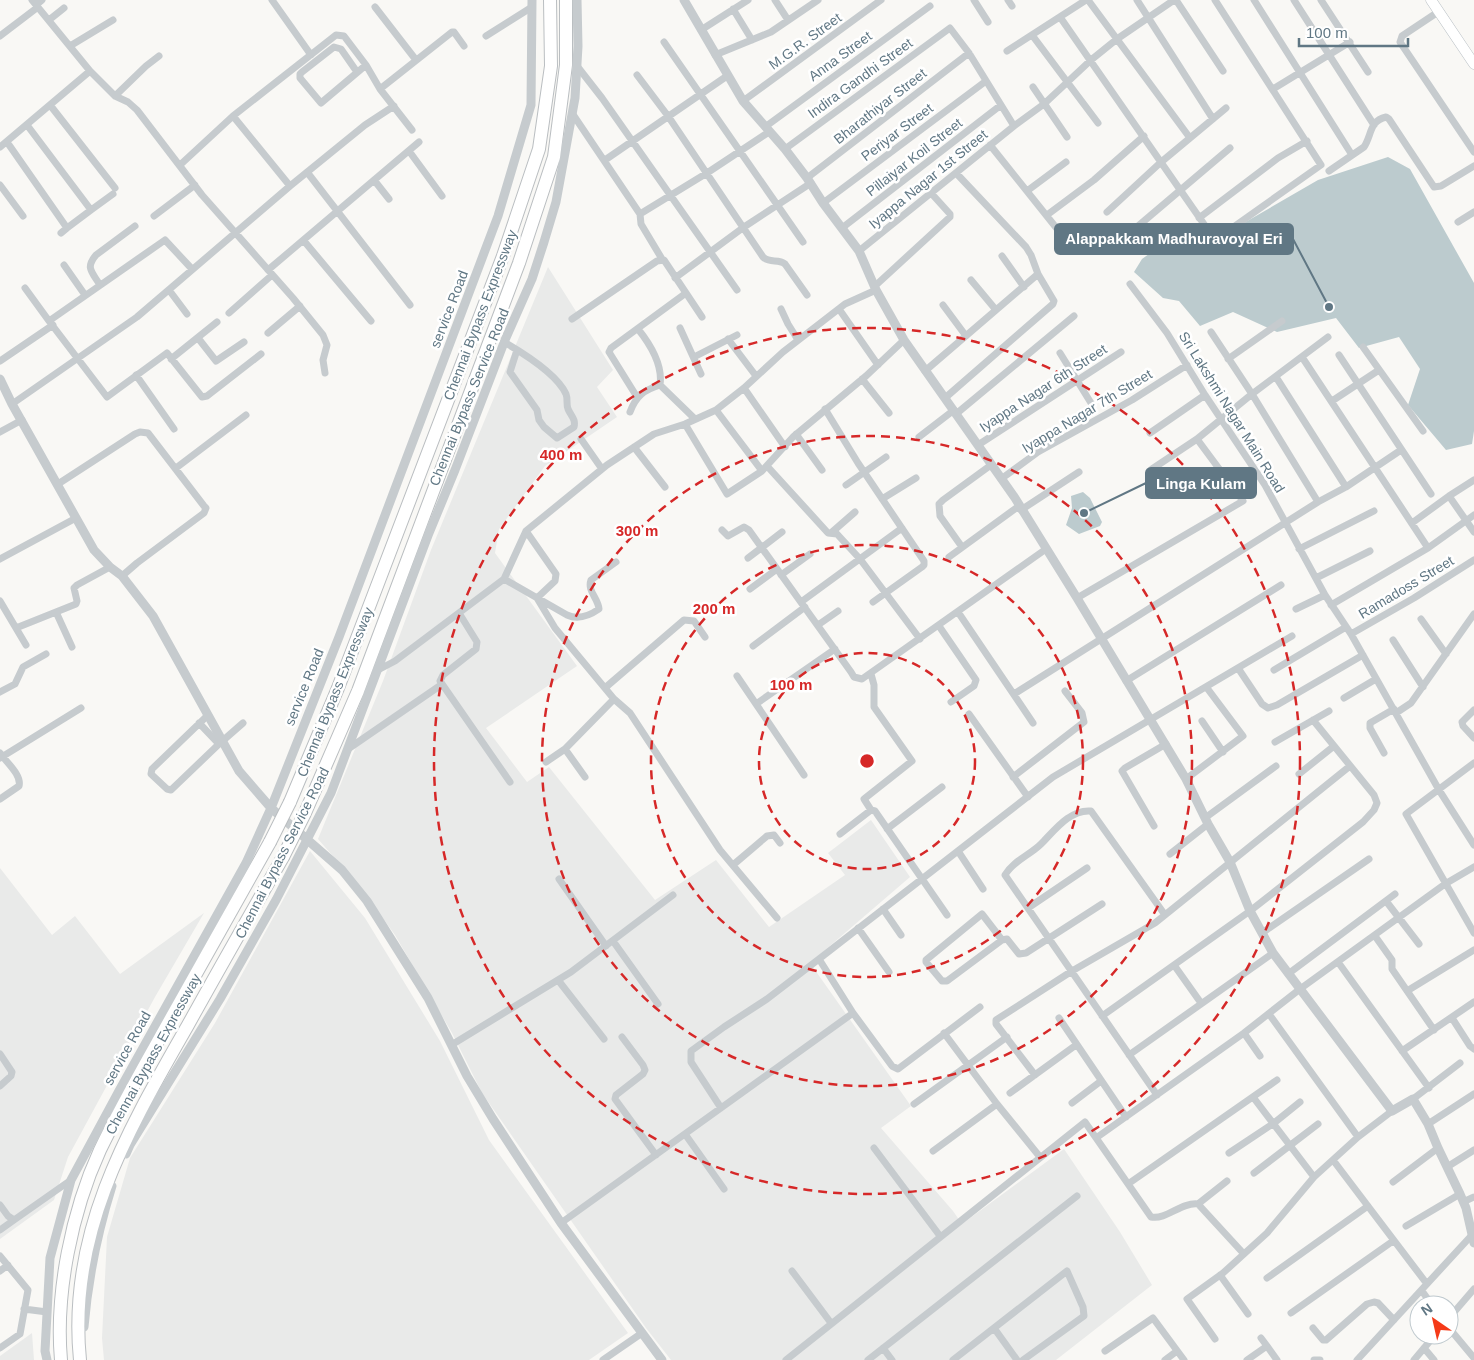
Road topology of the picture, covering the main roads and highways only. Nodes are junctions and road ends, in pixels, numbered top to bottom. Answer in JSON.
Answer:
{"nodes":[{"id":1,"x":550,"y":0,"type":"edge"},
{"id":2,"x":566,"y":0,"type":"edge"},
{"id":3,"x":1430,"y":0,"type":"edge"},
{"id":4,"x":1474,"y":64,"type":"edge"},
{"id":5,"x":61,"y":1360,"type":"edge"},
{"id":6,"x":80,"y":1360,"type":"edge"}],
"edges":[{"from":1,"to":5,"type":"highway","name":"Chennai Bypass Expressway","bridge":true},
{"from":2,"to":6,"type":"highway","name":"Chennai Bypass Expressway","bridge":true},
{"from":3,"to":4,"type":"main road"}]}
